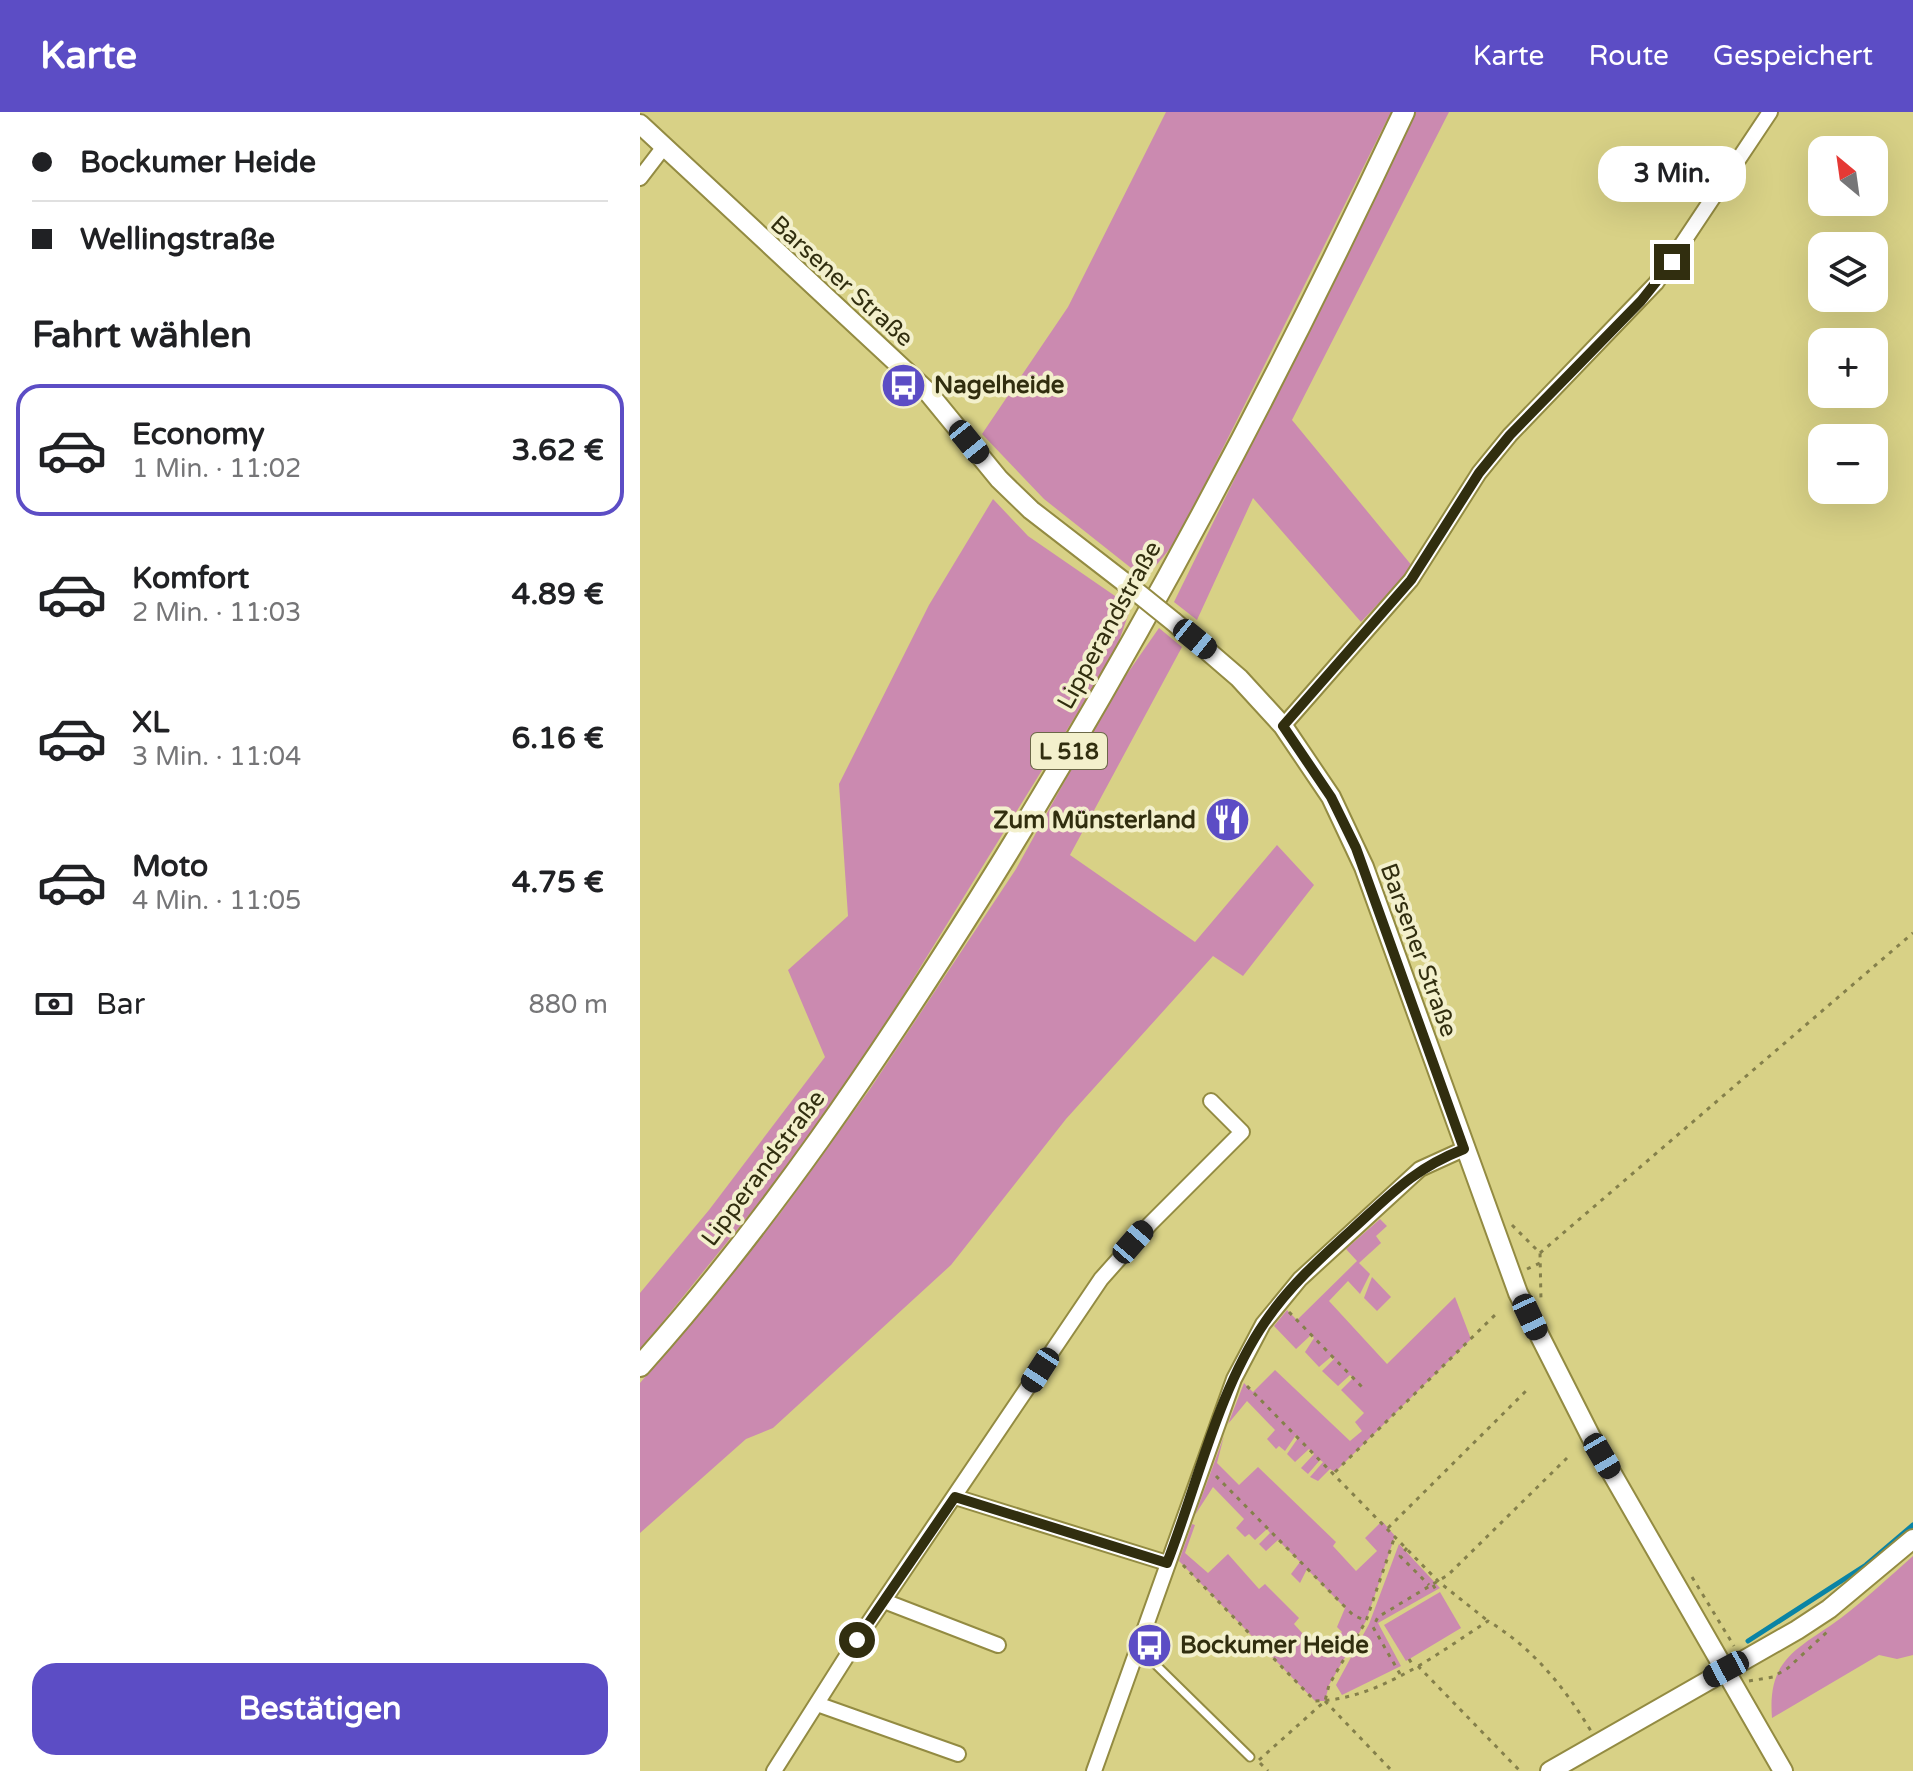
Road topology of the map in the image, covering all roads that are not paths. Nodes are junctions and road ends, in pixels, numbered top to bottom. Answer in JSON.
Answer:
{"nodes":[{"id":1,"x":1404,"y":112,"type":"edge"},
{"id":2,"x":1770,"y":112,"type":"edge"},
{"id":3,"x":640,"y":124,"type":"edge"},
{"id":4,"x":663,"y":148,"type":"junction"},
{"id":5,"x":640,"y":178,"type":"edge"},
{"id":6,"x":1283,"y":726,"type":"junction"},
{"id":7,"x":1211,"y":1101,"type":"dead end"},
{"id":8,"x":1464,"y":1149,"type":"junction"},
{"id":9,"x":640,"y":1366,"type":"edge"},
{"id":10,"x":955,"y":1497,"type":"junction"},
{"id":11,"x":1913,"y":1539,"type":"edge"},
{"id":12,"x":1168,"y":1561,"type":"junction"},
{"id":13,"x":884,"y":1601,"type":"junction"},
{"id":14,"x":998,"y":1645,"type":"dead end"},
{"id":15,"x":1136,"y":1652,"type":"junction"},
{"id":16,"x":1734,"y":1665,"type":"junction"},
{"id":17,"x":817,"y":1704,"type":"junction"},
{"id":18,"x":958,"y":1754,"type":"dead end"},
{"id":19,"x":1254,"y":1759,"type":"road end"},
{"id":20,"x":774,"y":1771,"type":"edge"},
{"id":21,"x":1094,"y":1771,"type":"edge"},
{"id":22,"x":1550,"y":1771,"type":"edge"},
{"id":23,"x":1783,"y":1771,"type":"edge"}],
"edges":[{"from":1,"to":9,"type":"main road","name":"Lipperandstraße","number":"L 518"},
{"from":2,"to":6,"type":"street"},
{"from":3,"to":4,"type":"street","name":"Barsener Straße"},
{"from":4,"to":5,"type":"street"},
{"from":4,"to":6,"type":"street","name":"Barsener Straße","bridge":true},
{"from":6,"to":8,"type":"street","name":"Barsener Straße"},
{"from":7,"to":10,"type":"street"},
{"from":8,"to":12,"type":"street"},
{"from":8,"to":16,"type":"street","name":"Barsener Straße"},
{"from":10,"to":12,"type":"street"},
{"from":10,"to":13,"type":"street"},
{"from":11,"to":16,"type":"street"},
{"from":12,"to":15,"type":"street"},
{"from":13,"to":14,"type":"street"},
{"from":13,"to":17,"type":"street"},
{"from":15,"to":19,"type":"lane"},
{"from":15,"to":21,"type":"street"},
{"from":16,"to":22,"type":"street"},
{"from":16,"to":23,"type":"street","name":"Barsener Straße"},
{"from":17,"to":18,"type":"street"},
{"from":17,"to":20,"type":"street"}]}
